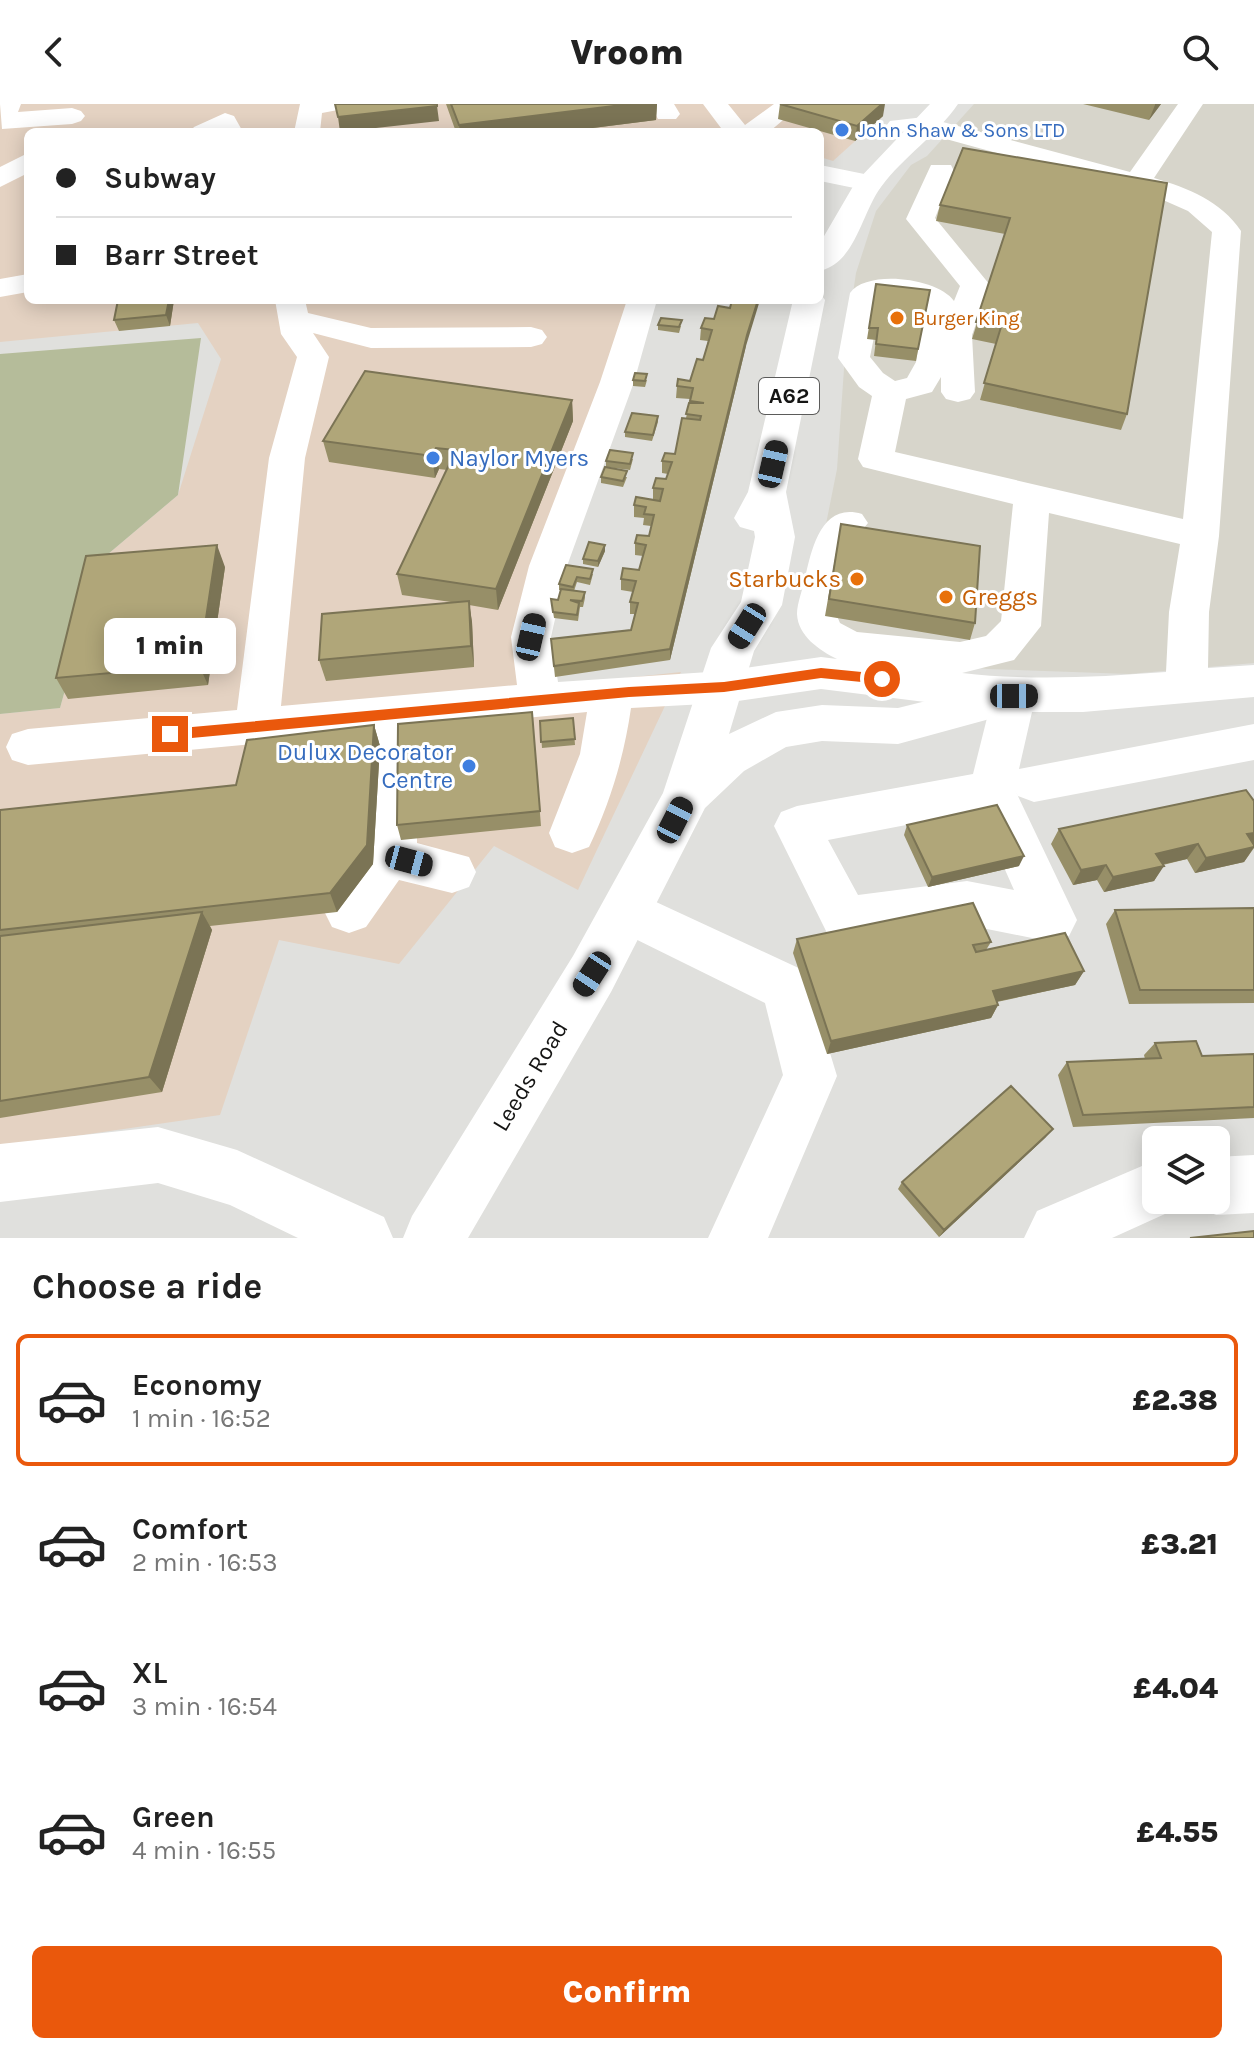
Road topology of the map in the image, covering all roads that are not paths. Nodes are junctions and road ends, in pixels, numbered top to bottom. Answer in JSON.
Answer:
{"nodes":[{"id":1,"x":9,"y":104,"type":"edge"},
{"id":2,"x":334,"y":104,"type":"edge"},
{"id":3,"x":715,"y":104,"type":"edge"},
{"id":4,"x":790,"y":104,"type":"edge"},
{"id":5,"x":945,"y":104,"type":"edge"},
{"id":6,"x":1191,"y":104,"type":"edge"},
{"id":7,"x":72,"y":116,"type":"dead end"},
{"id":8,"x":764,"y":120,"type":"edge"},
{"id":9,"x":914,"y":123,"type":"edge"},
{"id":10,"x":307,"y":128,"type":"edge"},
{"id":11,"x":734,"y":128,"type":"edge"},
{"id":12,"x":24,"y":164,"type":"edge"},
{"id":13,"x":941,"y":171,"type":"dead end"},
{"id":14,"x":845,"y":178,"type":"edge"},
{"id":15,"x":0,"y":179,"type":"edge"},
{"id":16,"x":1138,"y":181,"type":"junction"},
{"id":17,"x":824,"y":217,"type":"edge"},
{"id":18,"x":824,"y":257,"type":"edge"},
{"id":19,"x":24,"y":284,"type":"edge"},
{"id":20,"x":0,"y":288,"type":"edge"},
{"id":21,"x":641,"y":304,"type":"edge"},
{"id":22,"x":808,"y":304,"type":"edge"},
{"id":23,"x":292,"y":309,"type":"edge"},
{"id":24,"x":531,"y":337,"type":"dead end"},
{"id":25,"x":890,"y":392,"type":"dead end"},
{"id":26,"x":958,"y":392,"type":"dead end"},
{"id":27,"x":1032,"y":496,"type":"junction"},
{"id":28,"x":849,"y":523,"type":"edge"},
{"id":29,"x":1200,"y":536,"type":"junction"},
{"id":30,"x":728,"y":667,"type":"junction"},
{"id":31,"x":1221,"y":685,"type":"edge"},
{"id":32,"x":612,"y":694,"type":"junction"},
{"id":33,"x":1014,"y":696,"type":"junction"},
{"id":34,"x":540,"y":701,"type":"junction"},
{"id":35,"x":393,"y":715,"type":"junction"},
{"id":36,"x":256,"y":727,"type":"junction"},
{"id":37,"x":1249,"y":743,"type":"edge"},
{"id":38,"x":28,"y":747,"type":"dead end"},
{"id":39,"x":1013,"y":786,"type":"junction"},
{"id":40,"x":686,"y":797,"type":"junction"},
{"id":41,"x":572,"y":833,"type":"dead end"},
{"id":42,"x":387,"y":856,"type":"junction"},
{"id":43,"x":452,"y":872,"type":"dead end"},
{"id":44,"x":349,"y":911,"type":"dead end"},
{"id":45,"x":628,"y":911,"type":"junction"},
{"id":46,"x":0,"y":1173,"type":"edge"},
{"id":47,"x":1254,"y":1184,"type":"edge"},
{"id":48,"x":1230,"y":1185,"type":"edge"},
{"id":49,"x":1142,"y":1195,"type":"edge"},
{"id":50,"x":363,"y":1238,"type":"edge"},
{"id":51,"x":434,"y":1238,"type":"edge"},
{"id":52,"x":738,"y":1238,"type":"edge"},
{"id":53,"x":1054,"y":1238,"type":"edge"}],
"edges":[{"from":1,"to":7,"type":"street"},
{"from":2,"to":10,"type":"street"},
{"from":3,"to":11,"type":"street"},
{"from":4,"to":8,"type":"street"},
{"from":5,"to":9,"type":"main road"},
{"from":6,"to":16,"type":"street"},
{"from":9,"to":14,"type":"main road"},
{"from":9,"to":16,"type":"street"},
{"from":12,"to":15,"type":"street"},
{"from":13,"to":26,"type":"street"},
{"from":14,"to":17,"type":"main road"},
{"from":14,"to":18,"type":"main road"},
{"from":16,"to":29,"type":"street"},
{"from":19,"to":20,"type":"street"},
{"from":21,"to":34,"type":"street"},
{"from":22,"to":30,"type":"main road","name":"Leeds Road","number":"A62"},
{"from":23,"to":24,"type":"street"},
{"from":23,"to":36,"type":"street"},
{"from":25,"to":27,"type":"street"},
{"from":27,"to":28,"type":"street"},
{"from":27,"to":29,"type":"street"},
{"from":29,"to":31,"type":"street"},
{"from":30,"to":32,"type":"street"},
{"from":30,"to":33,"type":"street"},
{"from":30,"to":40,"type":"main road","name":"Leeds Road","number":"A62"},
{"from":31,"to":33,"type":"street"},
{"from":31,"to":37,"type":"street"},
{"from":32,"to":34,"type":"street"},
{"from":32,"to":41,"type":"street"},
{"from":33,"to":39,"type":"street"},
{"from":33,"to":40,"type":"main road"},
{"from":34,"to":35,"type":"street"},
{"from":35,"to":36,"type":"street"},
{"from":35,"to":42,"type":"street"},
{"from":36,"to":38,"type":"street"},
{"from":37,"to":39,"type":"street"},
{"from":39,"to":39,"type":"street"},
{"from":40,"to":45,"type":"main road","name":"Leeds Road","number":"A62"},
{"from":42,"to":43,"type":"street"},
{"from":42,"to":44,"type":"street"},
{"from":45,"to":51,"type":"main road","name":"Leeds Road","number":"A62"},
{"from":45,"to":52,"type":"street"},
{"from":46,"to":50,"type":"street"},
{"from":47,"to":48,"type":"street"},
{"from":49,"to":53,"type":"street"}]}
